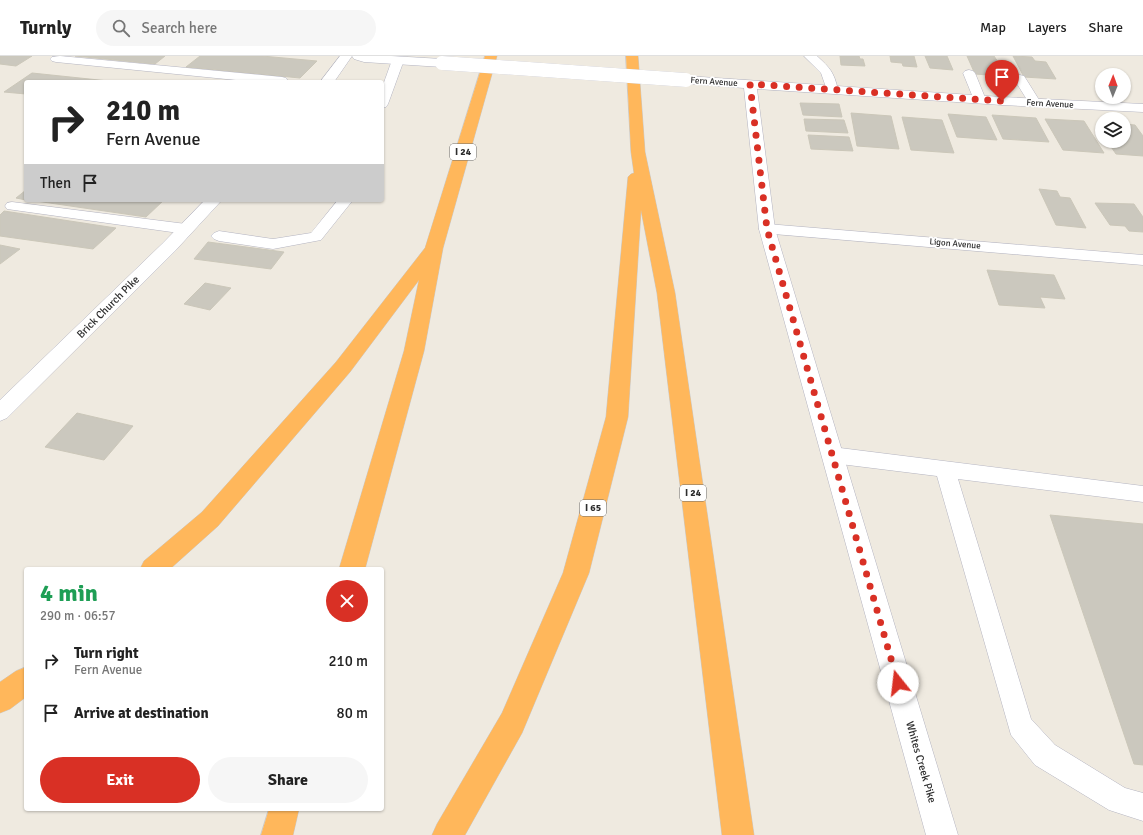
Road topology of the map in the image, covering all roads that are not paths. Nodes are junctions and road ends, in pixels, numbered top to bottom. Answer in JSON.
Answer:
{"nodes":[{"id":1,"x":346,"y":56,"type":"edge"},
{"id":2,"x":358,"y":56,"type":"edge"},
{"id":3,"x":491,"y":56,"type":"edge"},
{"id":4,"x":632,"y":56,"type":"edge"},
{"id":5,"x":810,"y":56,"type":"edge"},
{"id":6,"x":56,"y":59,"type":"dead end"},
{"id":7,"x":173,"y":60,"type":"dead end"},
{"id":8,"x":398,"y":60,"type":"junction"},
{"id":9,"x":162,"y":69,"type":"junction"},
{"id":10,"x":969,"y":73,"type":"dead end"},
{"id":11,"x":1020,"y":79,"type":"dead end"},
{"id":12,"x":272,"y":80,"type":"edge"},
{"id":13,"x":328,"y":80,"type":"edge"},
{"id":14,"x":750,"y":84,"type":"junction"},
{"id":15,"x":832,"y":90,"type":"junction"},
{"id":16,"x":384,"y":98,"type":"edge"},
{"id":17,"x":980,"y":100,"type":"junction"},
{"id":18,"x":1034,"y":103,"type":"junction"},
{"id":19,"x":1143,"y":108,"type":"edge"},
{"id":20,"x":638,"y":152,"type":"junction"},
{"id":21,"x":212,"y":202,"type":"edge"},
{"id":22,"x":344,"y":202,"type":"edge"},
{"id":23,"x":12,"y":206,"type":"dead end"},
{"id":24,"x":186,"y":229,"type":"junction"},
{"id":25,"x":767,"y":229,"type":"junction"},
{"id":26,"x":219,"y":236,"type":"dead end"},
{"id":27,"x":434,"y":248,"type":"junction"},
{"id":28,"x":1143,"y":260,"type":"edge"},
{"id":29,"x":3,"y":407,"type":"edge"},
{"id":30,"x":832,"y":455,"type":"junction"},
{"id":31,"x":945,"y":469,"type":"junction"},
{"id":32,"x":1143,"y":494,"type":"edge"},
{"id":33,"x":155,"y":567,"type":"edge"},
{"id":34,"x":353,"y":567,"type":"edge"},
{"id":35,"x":24,"y":681,"type":"edge"},
{"id":36,"x":0,"y":699,"type":"edge"},
{"id":37,"x":1143,"y":807,"type":"edge"},
{"id":38,"x":283,"y":811,"type":"edge"},
{"id":39,"x":277,"y":835,"type":"edge"},
{"id":40,"x":448,"y":835,"type":"edge"},
{"id":41,"x":738,"y":835,"type":"edge"},
{"id":42,"x":942,"y":835,"type":"edge"}],
"edges":[{"from":1,"to":13,"type":"street"},
{"from":2,"to":8,"type":"street","name":"Fern Avenue"},
{"from":3,"to":27,"type":"highway","number":"I 24"},
{"from":4,"to":20,"type":"highway","number":"I 24"},
{"from":5,"to":15,"type":"lane"},
{"from":6,"to":9,"type":"lane"},
{"from":7,"to":9,"type":"lane"},
{"from":8,"to":14,"type":"street","name":"Fern Avenue","bridge":true},
{"from":8,"to":16,"type":"lane"},
{"from":9,"to":12,"type":"lane"},
{"from":10,"to":17,"type":"lane"},
{"from":11,"to":18,"type":"lane"},
{"from":14,"to":15,"type":"street","name":"Fern Avenue"},
{"from":14,"to":25,"type":"street","name":"Whites Creek Pike"},
{"from":15,"to":17,"type":"street","name":"Fern Avenue"},
{"from":17,"to":18,"type":"street","name":"Fern Avenue"},
{"from":18,"to":19,"type":"street","name":"Fern Avenue"},
{"from":20,"to":40,"type":"highway","number":"I 65"},
{"from":20,"to":41,"type":"highway","number":"I 24"},
{"from":21,"to":24,"type":"street","name":"Brick Church Pike"},
{"from":22,"to":26,"type":"lane"},
{"from":23,"to":24,"type":"lane"},
{"from":24,"to":29,"type":"street","name":"Brick Church Pike"},
{"from":25,"to":28,"type":"street","name":"Ligon Avenue"},
{"from":25,"to":30,"type":"street","name":"Whites Creek Pike"},
{"from":27,"to":33,"type":"highway"},
{"from":27,"to":34,"type":"highway","number":"I 24"},
{"from":30,"to":31,"type":"lane"},
{"from":30,"to":42,"type":"street","name":"Whites Creek Pike"},
{"from":31,"to":32,"type":"lane"},
{"from":31,"to":37,"type":"lane"},
{"from":35,"to":36,"type":"highway"},
{"from":38,"to":39,"type":"highway"}]}
